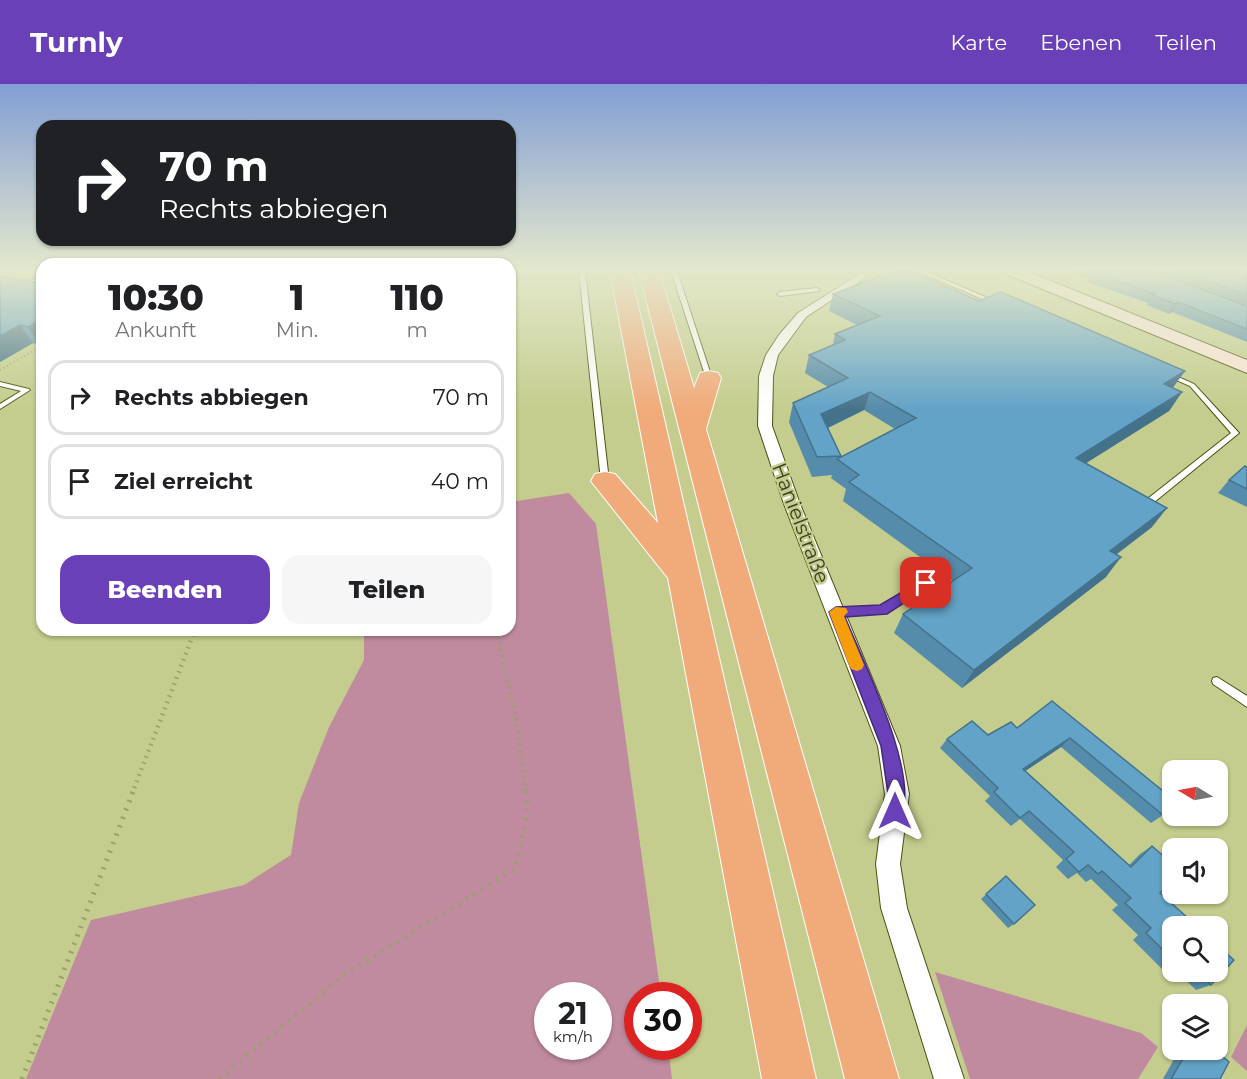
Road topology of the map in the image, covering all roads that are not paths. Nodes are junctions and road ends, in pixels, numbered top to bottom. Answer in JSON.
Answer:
{"nodes":[{"id":1,"x":587,"y":317,"type":"edge"},
{"id":2,"x":630,"y":317,"type":"edge"},
{"id":3,"x":662,"y":317,"type":"edge"},
{"id":4,"x":689,"y":317,"type":"edge"},
{"id":5,"x":800,"y":317,"type":"edge"},
{"id":6,"x":1126,"y":317,"type":"edge"},
{"id":7,"x":1247,"y":367,"type":"edge"},
{"id":8,"x":1160,"y":372,"type":"edge"},
{"id":9,"x":709,"y":378,"type":"joint"},
{"id":10,"x":0,"y":384,"type":"edge"},
{"id":11,"x":0,"y":407,"type":"edge"},
{"id":12,"x":693,"y":428,"type":"junction"},
{"id":13,"x":605,"y":481,"type":"joint"},
{"id":14,"x":1140,"y":509,"type":"edge"},
{"id":15,"x":685,"y":577,"type":"junction"},
{"id":16,"x":926,"y":583,"type":"dead end"},
{"id":17,"x":836,"y":612,"type":"junction"},
{"id":18,"x":1217,"y":681,"type":"dead end"},
{"id":19,"x":1247,"y":702,"type":"edge"},
{"id":20,"x":789,"y":1079,"type":"edge"},
{"id":21,"x":872,"y":1079,"type":"edge"},
{"id":22,"x":949,"y":1079,"type":"edge"}],
"edges":[{"from":1,"to":13,"type":"lane"},
{"from":2,"to":15,"type":"highway"},
{"from":3,"to":12,"type":"highway"},
{"from":4,"to":9,"type":"lane"},
{"from":5,"to":17,"type":"street","name":"Hanielstraße"},
{"from":6,"to":7,"type":"main road"},
{"from":8,"to":14,"type":"lane"},
{"from":9,"to":12,"type":"highway"},
{"from":10,"to":11,"type":"lane"},
{"from":12,"to":21,"type":"highway"},
{"from":13,"to":15,"type":"highway"},
{"from":15,"to":20,"type":"highway"},
{"from":16,"to":17,"type":"lane"},
{"from":17,"to":22,"type":"street","name":"Hanielstraße"},
{"from":18,"to":19,"type":"lane"}]}
